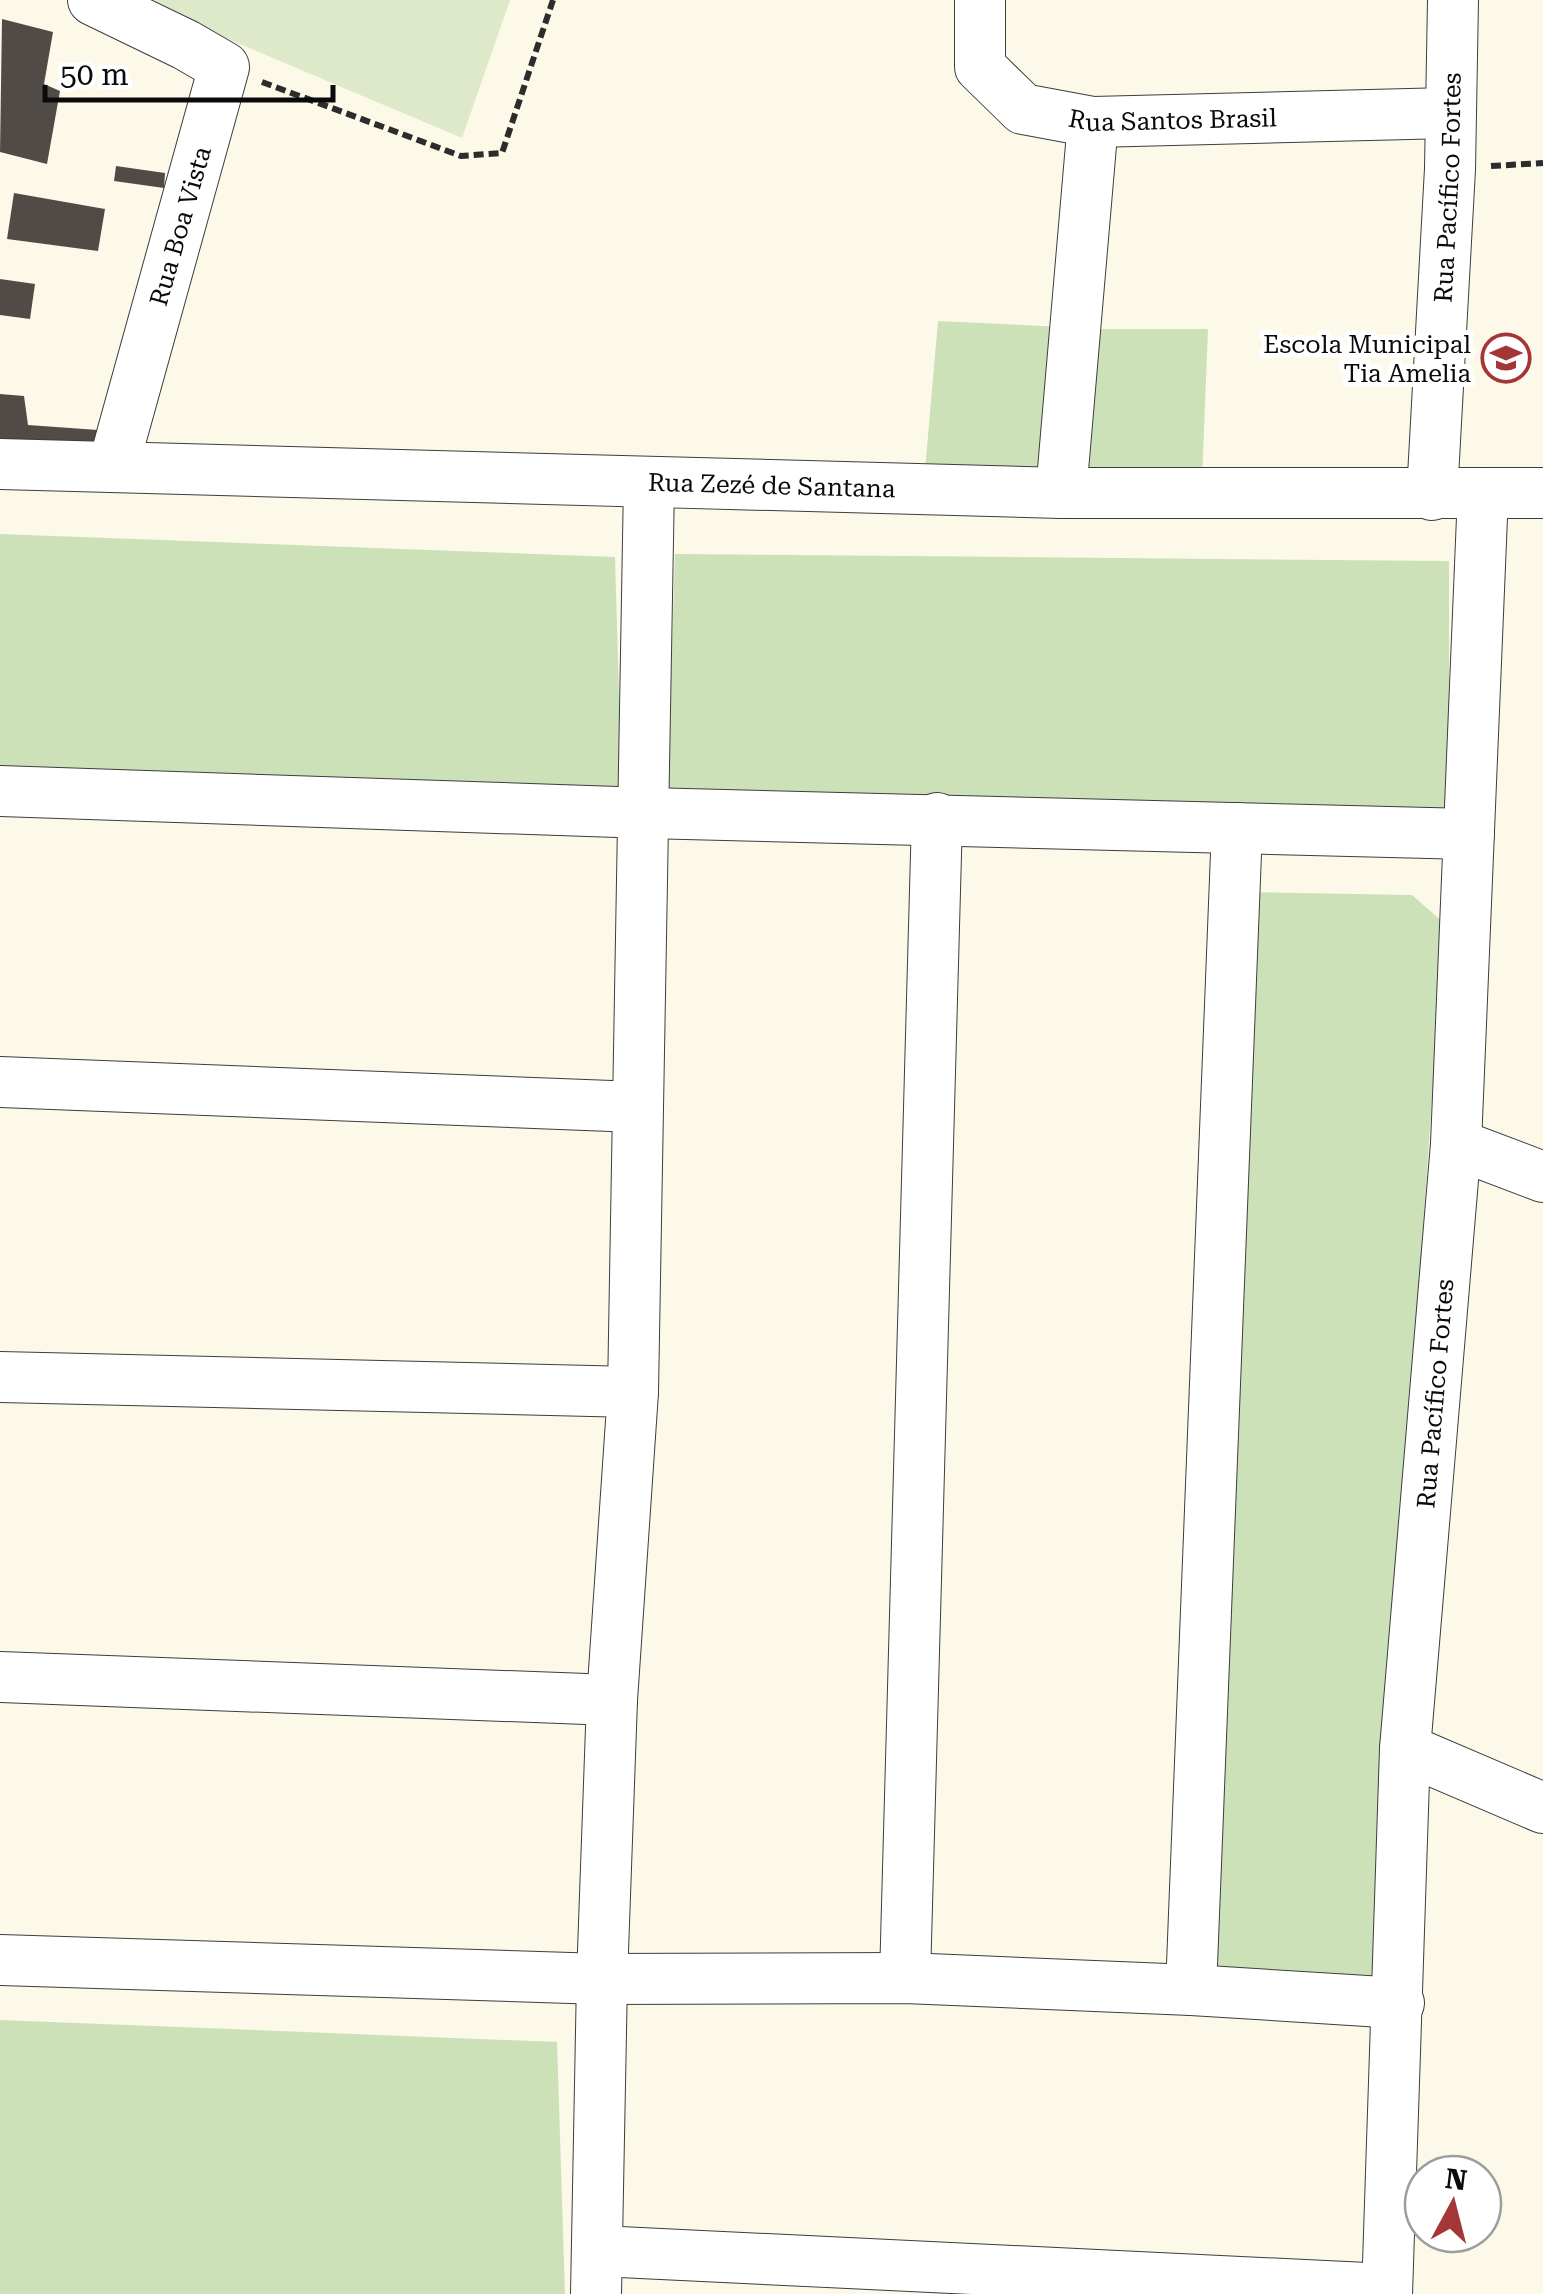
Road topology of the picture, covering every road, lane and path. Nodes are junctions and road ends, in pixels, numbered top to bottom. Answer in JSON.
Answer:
{"nodes":[{"id":1,"x":94,"y":0,"type":"edge"},
{"id":2,"x":553,"y":0,"type":"edge"},
{"id":3,"x":980,"y":0,"type":"edge"},
{"id":4,"x":1453,"y":0,"type":"edge"},
{"id":5,"x":224,"y":67,"type":"junction"},
{"id":6,"x":1450,"y":113,"type":"junction"},
{"id":7,"x":1093,"y":122,"type":"junction"},
{"id":8,"x":0,"y":464,"type":"edge"},
{"id":9,"x":112,"y":467,"type":"junction"},
{"id":10,"x":650,"y":483,"type":"junction"},
{"id":11,"x":1061,"y":492,"type":"junction"},
{"id":12,"x":1483,"y":493,"type":"junction"},
{"id":13,"x":1543,"y":493,"type":"edge"},
{"id":14,"x":1432,"y":495,"type":"junction"},
{"id":15,"x":0,"y":791,"type":"edge"},
{"id":16,"x":646,"y":813,"type":"junction"},
{"id":17,"x":937,"y":818,"type":"junction"},
{"id":18,"x":1237,"y":828,"type":"junction"},
{"id":19,"x":1469,"y":834,"type":"junction"},
{"id":20,"x":0,"y":1082,"type":"edge"},
{"id":21,"x":637,"y":1107,"type":"junction"},
{"id":22,"x":1456,"y":1144,"type":"junction"},
{"id":23,"x":1543,"y":1177,"type":"edge"},
{"id":24,"x":0,"y":1378,"type":"edge"},
{"id":25,"x":633,"y":1392,"type":"junction"},
{"id":26,"x":0,"y":1677,"type":"edge"},
{"id":27,"x":612,"y":1700,"type":"junction"},
{"id":28,"x":1405,"y":1749,"type":"junction"},
{"id":29,"x":1543,"y":1808,"type":"edge"},
{"id":30,"x":0,"y":1960,"type":"edge"},
{"id":31,"x":905,"y":1978,"type":"junction"},
{"id":32,"x":602,"y":1979,"type":"junction"},
{"id":33,"x":1191,"y":1990,"type":"junction"},
{"id":34,"x":1398,"y":2003,"type":"junction"},
{"id":35,"x":598,"y":2272,"type":"edge"},
{"id":36,"x":1387,"y":2292,"type":"edge"}],
"edges":[{"from":1,"to":5,"type":"street"},
{"from":2,"to":5,"type":"path"},
{"from":3,"to":7,"type":"street","name":"Rua Santos Brasil"},
{"from":4,"to":6,"type":"street","name":"Rua Pacífico Fortes"},
{"from":5,"to":9,"type":"street","name":"Rua Boa Vista"},
{"from":6,"to":7,"type":"street","name":"Rua Santos Brasil"},
{"from":6,"to":14,"type":"street","name":"Rua Pacífico Fortes"},
{"from":7,"to":11,"type":"street"},
{"from":8,"to":9,"type":"street","name":"Rua Zezé de Santana"},
{"from":9,"to":10,"type":"street","name":"Rua Zezé de Santana"},
{"from":10,"to":11,"type":"street","name":"Rua Zezé de Santana"},
{"from":10,"to":16,"type":"street"},
{"from":11,"to":14,"type":"street","name":"Rua Zezé de Santana"},
{"from":12,"to":13,"type":"street","name":"Rua Zezé de Santana"},
{"from":12,"to":14,"type":"street","name":"Rua Zezé de Santana"},
{"from":12,"to":19,"type":"street","name":"Rua Pacífico Fortes"},
{"from":15,"to":16,"type":"street"},
{"from":16,"to":17,"type":"street"},
{"from":16,"to":21,"type":"street"},
{"from":17,"to":18,"type":"street"},
{"from":17,"to":31,"type":"street"},
{"from":18,"to":19,"type":"street"},
{"from":18,"to":33,"type":"street"},
{"from":19,"to":22,"type":"street","name":"Rua Pacífico Fortes"},
{"from":20,"to":21,"type":"street"},
{"from":21,"to":25,"type":"street"},
{"from":22,"to":23,"type":"street"},
{"from":22,"to":28,"type":"street","name":"Rua Pacífico Fortes"},
{"from":24,"to":25,"type":"street"},
{"from":25,"to":27,"type":"street"},
{"from":26,"to":27,"type":"street"},
{"from":27,"to":32,"type":"street"},
{"from":28,"to":29,"type":"street"},
{"from":28,"to":34,"type":"street","name":"Rua Pacífico Fortes"},
{"from":30,"to":32,"type":"street"},
{"from":31,"to":32,"type":"street"},
{"from":31,"to":33,"type":"street"},
{"from":32,"to":35,"type":"street"},
{"from":33,"to":34,"type":"street"},
{"from":34,"to":36,"type":"street","name":"Rua Pacífico Fortes"},
{"from":35,"to":36,"type":"street"}]}
